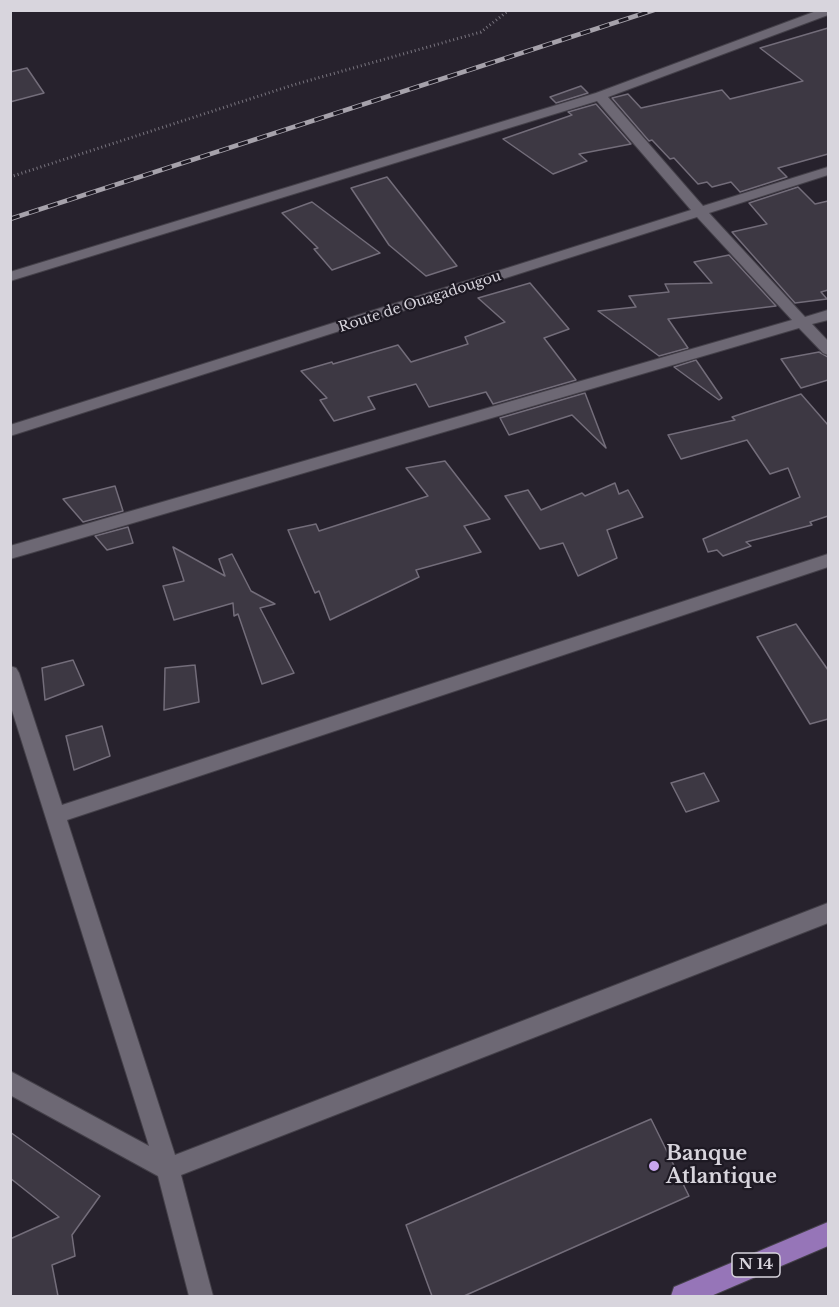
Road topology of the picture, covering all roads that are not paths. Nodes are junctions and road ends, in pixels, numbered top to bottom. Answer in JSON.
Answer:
{"nodes":[{"id":1,"x":828,"y":11,"type":"edge"},
{"id":2,"x":600,"y":96,"type":"junction"},
{"id":3,"x":828,"y":171,"type":"edge"},
{"id":4,"x":701,"y":213,"type":"junction"},
{"id":5,"x":10,"y":277,"type":"edge"},
{"id":6,"x":828,"y":315,"type":"edge"},
{"id":7,"x":802,"y":323,"type":"junction"},
{"id":8,"x":828,"y":351,"type":"edge"},
{"id":9,"x":10,"y":431,"type":"edge"},
{"id":10,"x":10,"y":553,"type":"edge"},
{"id":11,"x":828,"y":561,"type":"edge"},
{"id":12,"x":10,"y":673,"type":"edge"},
{"id":13,"x":54,"y":816,"type":"junction"},
{"id":14,"x":828,"y":913,"type":"edge"},
{"id":15,"x":10,"y":1082,"type":"edge"},
{"id":16,"x":168,"y":1169,"type":"junction"},
{"id":17,"x":828,"y":1234,"type":"edge"},
{"id":18,"x":201,"y":1296,"type":"edge"},
{"id":19,"x":683,"y":1296,"type":"edge"}],
"edges":[{"from":1,"to":2,"type":"street"},
{"from":2,"to":4,"type":"street"},
{"from":2,"to":5,"type":"street"},
{"from":3,"to":4,"type":"street","name":"Route de Ouagadougou"},
{"from":4,"to":7,"type":"street"},
{"from":4,"to":9,"type":"street","name":"Route de Ouagadougou"},
{"from":6,"to":7,"type":"street"},
{"from":7,"to":8,"type":"street"},
{"from":7,"to":10,"type":"street"},
{"from":11,"to":13,"type":"street"},
{"from":12,"to":13,"type":"street"},
{"from":13,"to":16,"type":"street"},
{"from":14,"to":16,"type":"street"},
{"from":15,"to":16,"type":"street"},
{"from":16,"to":18,"type":"street"},
{"from":17,"to":19,"type":"main road","number":"N 14"}]}
